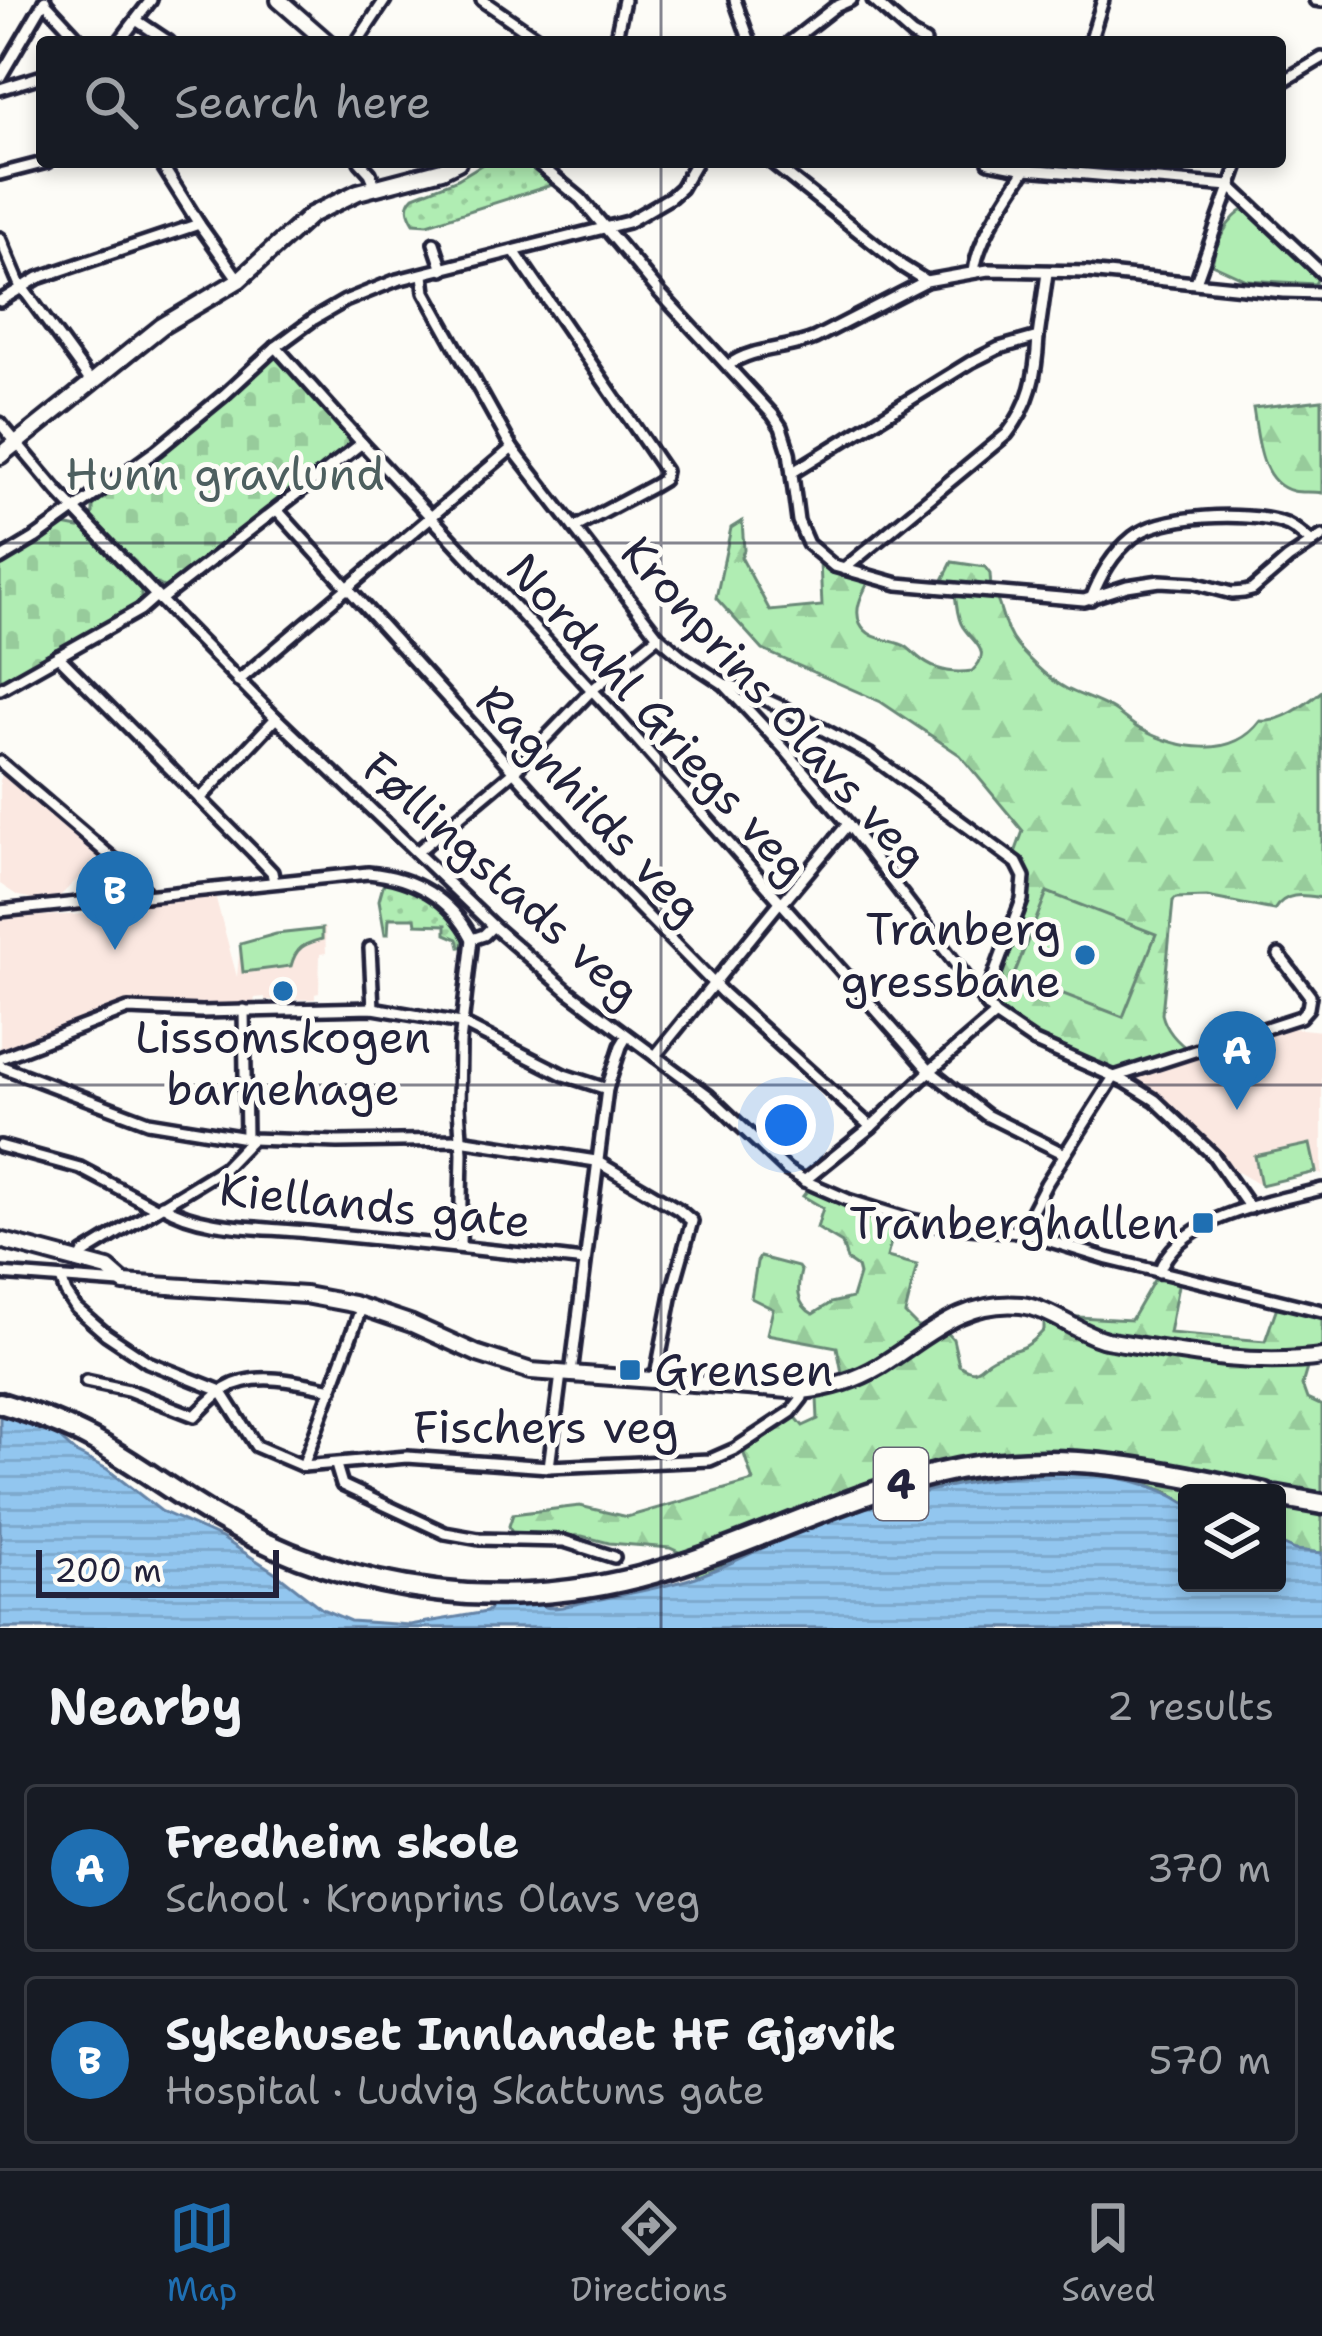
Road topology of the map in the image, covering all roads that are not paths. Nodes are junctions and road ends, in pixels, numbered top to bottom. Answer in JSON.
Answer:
{"nodes":[{"id":1,"x":151,"y":0,"type":"edge"},
{"id":2,"x":279,"y":0,"type":"edge"},
{"id":3,"x":385,"y":0,"type":"edge"},
{"id":4,"x":482,"y":0,"type":"edge"},
{"id":5,"x":624,"y":0,"type":"edge"},
{"id":6,"x":735,"y":0,"type":"edge"},
{"id":7,"x":851,"y":0,"type":"edge"},
{"id":8,"x":873,"y":0,"type":"edge"},
{"id":9,"x":1102,"y":0,"type":"edge"},
{"id":10,"x":44,"y":1,"type":"edge"},
{"id":11,"x":136,"y":20,"type":"junction"},
{"id":12,"x":76,"y":36,"type":"edge"},
{"id":13,"x":124,"y":36,"type":"edge"},
{"id":14,"x":160,"y":36,"type":"edge"},
{"id":15,"x":320,"y":36,"type":"edge"},
{"id":16,"x":362,"y":36,"type":"edge"},
{"id":17,"x":534,"y":36,"type":"edge"},
{"id":18,"x":616,"y":36,"type":"edge"},
{"id":19,"x":748,"y":36,"type":"edge"},
{"id":20,"x":798,"y":36,"type":"edge"},
{"id":21,"x":915,"y":36,"type":"edge"},
{"id":22,"x":1092,"y":36,"type":"edge"},
{"id":23,"x":1322,"y":58,"type":"edge"},
{"id":24,"x":0,"y":77,"type":"edge"},
{"id":25,"x":36,"y":78,"type":"edge"},
{"id":26,"x":1286,"y":79,"type":"edge"},
{"id":27,"x":0,"y":89,"type":"edge"},
{"id":28,"x":36,"y":165,"type":"edge"},
{"id":29,"x":164,"y":168,"type":"edge"},
{"id":30,"x":365,"y":168,"type":"edge"},
{"id":31,"x":446,"y":168,"type":"edge"},
{"id":32,"x":544,"y":168,"type":"edge"},
{"id":33,"x":693,"y":168,"type":"edge"},
{"id":34,"x":779,"y":168,"type":"edge"},
{"id":35,"x":1026,"y":168,"type":"edge"},
{"id":36,"x":1057,"y":168,"type":"edge"},
{"id":37,"x":1237,"y":168,"type":"edge"},
{"id":38,"x":0,"y":174,"type":"edge"},
{"id":39,"x":1230,"y":186,"type":"junction"},
{"id":40,"x":376,"y":187,"type":"junction"},
{"id":41,"x":199,"y":224,"type":"junction"},
{"id":42,"x":603,"y":228,"type":"junction"},
{"id":43,"x":0,"y":238,"type":"edge"},
{"id":44,"x":434,"y":243,"type":"dead end"},
{"id":45,"x":514,"y":251,"type":"junction"},
{"id":46,"x":443,"y":270,"type":"junction"},
{"id":47,"x":974,"y":272,"type":"junction"},
{"id":48,"x":1047,"y":273,"type":"junction"},
{"id":49,"x":1322,"y":273,"type":"edge"},
{"id":50,"x":423,"y":275,"type":"junction"},
{"id":51,"x":239,"y":280,"type":"junction"},
{"id":52,"x":926,"y":281,"type":"junction"},
{"id":53,"x":1196,"y":281,"type":"junction"},
{"id":54,"x":22,"y":288,"type":"junction"},
{"id":55,"x":1322,"y":292,"type":"edge"},
{"id":56,"x":0,"y":301,"type":"edge"},
{"id":57,"x":1038,"y":337,"type":"junction"},
{"id":58,"x":276,"y":347,"type":"junction"},
{"id":59,"x":729,"y":364,"type":"junction"},
{"id":60,"x":91,"y":382,"type":"junction"},
{"id":61,"x":0,"y":423,"type":"edge"},
{"id":62,"x":362,"y":443,"type":"junction"},
{"id":63,"x":17,"y":444,"type":"junction"},
{"id":64,"x":512,"y":448,"type":"junction"},
{"id":65,"x":0,"y":456,"type":"edge"},
{"id":66,"x":793,"y":472,"type":"junction"},
{"id":67,"x":74,"y":509,"type":"junction"},
{"id":68,"x":277,"y":510,"type":"junction"},
{"id":69,"x":431,"y":517,"type":"junction"},
{"id":70,"x":574,"y":528,"type":"junction"},
{"id":71,"x":1317,"y":539,"type":"edge"},
{"id":72,"x":0,"y":559,"type":"edge"},
{"id":73,"x":844,"y":569,"type":"junction"},
{"id":74,"x":349,"y":588,"type":"junction"},
{"id":75,"x":158,"y":598,"type":"junction"},
{"id":76,"x":1091,"y":599,"type":"junction"},
{"id":77,"x":658,"y":636,"type":"junction"},
{"id":78,"x":58,"y":656,"type":"junction"},
{"id":79,"x":238,"y":681,"type":"junction"},
{"id":80,"x":724,"y":684,"type":"junction"},
{"id":81,"x":0,"y":689,"type":"edge"},
{"id":82,"x":592,"y":690,"type":"junction"},
{"id":83,"x":276,"y":718,"type":"junction"},
{"id":84,"x":0,"y":762,"type":"edge"},
{"id":85,"x":514,"y":771,"type":"junction"},
{"id":86,"x":200,"y":799,"type":"junction"},
{"id":87,"x":848,"y":824,"type":"junction"},
{"id":88,"x":417,"y":852,"type":"junction"},
{"id":89,"x":274,"y":881,"type":"junction"},
{"id":90,"x":146,"y":896,"type":"junction"},
{"id":91,"x":780,"y":903,"type":"junction"},
{"id":92,"x":0,"y":910,"type":"edge"},
{"id":93,"x":493,"y":926,"type":"junction"},
{"id":94,"x":472,"y":939,"type":"junction"},
{"id":95,"x":370,"y":948,"type":"dead end"},
{"id":96,"x":1279,"y":956,"type":"dead end"},
{"id":97,"x":714,"y":984,"type":"junction"},
{"id":98,"x":984,"y":1002,"type":"junction"},
{"id":99,"x":373,"y":1008,"type":"junction"},
{"id":100,"x":244,"y":1010,"type":"junction"},
{"id":101,"x":995,"y":1015,"type":"junction"},
{"id":102,"x":461,"y":1023,"type":"junction"},
{"id":103,"x":627,"y":1036,"type":"junction"},
{"id":104,"x":655,"y":1056,"type":"junction"},
{"id":105,"x":0,"y":1062,"type":"edge"},
{"id":106,"x":930,"y":1071,"type":"junction"},
{"id":107,"x":1114,"y":1076,"type":"junction"},
{"id":108,"x":607,"y":1089,"type":"junction"},
{"id":109,"x":871,"y":1127,"type":"junction"},
{"id":110,"x":249,"y":1138,"type":"junction"},
{"id":111,"x":460,"y":1139,"type":"junction"},
{"id":112,"x":0,"y":1146,"type":"edge"},
{"id":113,"x":1065,"y":1154,"type":"junction"},
{"id":114,"x":596,"y":1161,"type":"junction"},
{"id":115,"x":804,"y":1181,"type":"junction"},
{"id":116,"x":1322,"y":1190,"type":"edge"},
{"id":117,"x":159,"y":1207,"type":"junction"},
{"id":118,"x":1250,"y":1208,"type":"junction"},
{"id":119,"x":1022,"y":1232,"type":"junction"},
{"id":120,"x":0,"y":1240,"type":"edge"},
{"id":121,"x":460,"y":1246,"type":"junction"},
{"id":122,"x":584,"y":1261,"type":"junction"},
{"id":123,"x":79,"y":1262,"type":"junction"},
{"id":124,"x":1159,"y":1272,"type":"junction"},
{"id":125,"x":0,"y":1274,"type":"edge"},
{"id":126,"x":61,"y":1279,"type":"junction"},
{"id":127,"x":124,"y":1283,"type":"junction"},
{"id":128,"x":362,"y":1306,"type":"junction"},
{"id":129,"x":1322,"y":1311,"type":"edge"},
{"id":130,"x":1322,"y":1357,"type":"edge"},
{"id":131,"x":566,"y":1374,"type":"junction"},
{"id":132,"x":86,"y":1381,"type":"dead end"},
{"id":133,"x":655,"y":1381,"type":"junction"},
{"id":134,"x":332,"y":1389,"type":"junction"},
{"id":135,"x":221,"y":1391,"type":"junction"},
{"id":136,"x":802,"y":1391,"type":"junction"},
{"id":137,"x":0,"y":1403,"type":"edge"},
{"id":138,"x":336,"y":1465,"type":"junction"},
{"id":139,"x":302,"y":1466,"type":"junction"},
{"id":140,"x":549,"y":1467,"type":"junction"},
{"id":141,"x":1225,"y":1484,"type":"edge"},
{"id":142,"x":1286,"y":1498,"type":"edge"},
{"id":143,"x":1322,"y":1504,"type":"edge"},
{"id":144,"x":614,"y":1556,"type":"dead end"}],
"edges":[{"from":1,"to":11,"type":"street"},
{"from":2,"to":15,"type":"main road"},
{"from":3,"to":16,"type":"street"},
{"from":4,"to":17,"type":"street"},
{"from":5,"to":18,"type":"street"},
{"from":6,"to":19,"type":"street"},
{"from":7,"to":20,"type":"street"},
{"from":8,"to":21,"type":"street"},
{"from":9,"to":22,"type":"street"},
{"from":10,"to":12,"type":"street"},
{"from":10,"to":24,"type":"street"},
{"from":11,"to":13,"type":"street"},
{"from":11,"to":14,"type":"street"},
{"from":23,"to":26,"type":"street"},
{"from":25,"to":27,"type":"street"},
{"from":28,"to":38,"type":"street"},
{"from":29,"to":41,"type":"street"},
{"from":30,"to":40,"type":"street"},
{"from":31,"to":40,"type":"main road"},
{"from":32,"to":42,"type":"street"},
{"from":33,"to":42,"type":"street"},
{"from":34,"to":52,"type":"street"},
{"from":35,"to":47,"type":"street"},
{"from":36,"to":39,"type":"street"},
{"from":37,"to":39,"type":"street"},
{"from":39,"to":49,"type":"street"},
{"from":39,"to":53,"type":"street"},
{"from":40,"to":51,"type":"main road"},
{"from":41,"to":51,"type":"street"},
{"from":41,"to":54,"type":"street"},
{"from":42,"to":45,"type":"street"},
{"from":42,"to":59,"type":"street"},
{"from":43,"to":54,"type":"street"},
{"from":44,"to":46,"type":"street"},
{"from":45,"to":46,"type":"street"},
{"from":45,"to":70,"type":"street"},
{"from":46,"to":50,"type":"street"},
{"from":47,"to":48,"type":"street"},
{"from":47,"to":52,"type":"street"},
{"from":48,"to":53,"type":"street"},
{"from":48,"to":57,"type":"street"},
{"from":50,"to":58,"type":"street"},
{"from":50,"to":64,"type":"street","name":"Kronprins Olavs veg"},
{"from":51,"to":60,"type":"main road"},
{"from":52,"to":59,"type":"street"},
{"from":53,"to":55,"type":"street"},
{"from":54,"to":56,"type":"street"},
{"from":54,"to":60,"type":"street"},
{"from":57,"to":66,"type":"street"},
{"from":57,"to":73,"type":"street"},
{"from":58,"to":62,"type":"street","name":"Nordahl Griegs veg"},
{"from":58,"to":67,"type":"street"},
{"from":59,"to":66,"type":"street"},
{"from":60,"to":63,"type":"main road"},
{"from":61,"to":63,"type":"street","name":"Føllingstads veg"},
{"from":62,"to":68,"type":"street"},
{"from":62,"to":69,"type":"street","name":"Nordahl Griegs veg"},
{"from":63,"to":65,"type":"main road"},
{"from":63,"to":67,"type":"street","name":"Føllingstads veg"},
{"from":64,"to":69,"type":"street"},
{"from":64,"to":70,"type":"street","name":"Kronprins Olavs veg"},
{"from":66,"to":73,"type":"street"},
{"from":67,"to":72,"type":"street"},
{"from":67,"to":75,"type":"street","name":"Føllingstads veg"},
{"from":68,"to":74,"type":"street","name":"Ragnhilds veg"},
{"from":68,"to":75,"type":"street"},
{"from":69,"to":74,"type":"street"},
{"from":69,"to":82,"type":"street","name":"Nordahl Griegs veg"},
{"from":70,"to":77,"type":"street","name":"Kronprins Olavs veg"},
{"from":71,"to":76,"type":"street"},
{"from":71,"to":76,"type":"street"},
{"from":73,"to":76,"type":"street"},
{"from":74,"to":79,"type":"street"},
{"from":74,"to":85,"type":"street","name":"Ragnhilds veg"},
{"from":75,"to":78,"type":"street"},
{"from":75,"to":79,"type":"street","name":"Føllingstads veg"},
{"from":77,"to":80,"type":"street","name":"Kronprins Olavs veg"},
{"from":77,"to":82,"type":"street"},
{"from":78,"to":81,"type":"street"},
{"from":78,"to":86,"type":"street"},
{"from":79,"to":83,"type":"street","name":"Føllingstads veg"},
{"from":80,"to":87,"type":"street","name":"Kronprins Olavs veg"},
{"from":80,"to":98,"type":"street"},
{"from":82,"to":85,"type":"street"},
{"from":82,"to":91,"type":"street","name":"Nordahl Griegs veg"},
{"from":83,"to":86,"type":"street"},
{"from":83,"to":88,"type":"street","name":"Føllingstads veg"},
{"from":84,"to":90,"type":"street"},
{"from":85,"to":88,"type":"street"},
{"from":85,"to":97,"type":"street","name":"Ragnhilds veg"},
{"from":86,"to":89,"type":"street"},
{"from":87,"to":91,"type":"street"},
{"from":87,"to":98,"type":"street","name":"Kronprins Olavs veg"},
{"from":88,"to":93,"type":"street","name":"Føllingstads veg"},
{"from":89,"to":90,"type":"street"},
{"from":89,"to":94,"type":"street"},
{"from":90,"to":92,"type":"street"},
{"from":91,"to":97,"type":"street"},
{"from":91,"to":106,"type":"street","name":"Nordahl Griegs veg"},
{"from":93,"to":94,"type":"street"},
{"from":93,"to":103,"type":"street","name":"Føllingstads veg"},
{"from":94,"to":102,"type":"street"},
{"from":95,"to":99,"type":"street"},
{"from":96,"to":107,"type":"street"},
{"from":97,"to":104,"type":"street"},
{"from":97,"to":109,"type":"street","name":"Ragnhilds veg"},
{"from":98,"to":101,"type":"street","name":"Kronprins Olavs veg"},
{"from":99,"to":100,"type":"street"},
{"from":99,"to":102,"type":"street"},
{"from":100,"to":105,"type":"street"},
{"from":100,"to":110,"type":"street"},
{"from":101,"to":106,"type":"street"},
{"from":101,"to":107,"type":"street","name":"Kronprins Olavs veg"},
{"from":102,"to":108,"type":"street"},
{"from":102,"to":111,"type":"street"},
{"from":103,"to":104,"type":"street","name":"Føllingstads veg"},
{"from":103,"to":108,"type":"street"},
{"from":104,"to":115,"type":"street","name":"Føllingstads veg"},
{"from":105,"to":110,"type":"street"},
{"from":106,"to":109,"type":"street"},
{"from":106,"to":113,"type":"street","name":"Nordahl Griegs veg"},
{"from":107,"to":113,"type":"street"},
{"from":107,"to":118,"type":"street","name":"Kronprins Olavs veg"},
{"from":108,"to":114,"type":"street"},
{"from":109,"to":115,"type":"street"},
{"from":110,"to":111,"type":"street"},
{"from":110,"to":117,"type":"street"},
{"from":111,"to":114,"type":"street"},
{"from":111,"to":121,"type":"street"},
{"from":112,"to":117,"type":"street","name":"Kiellands gate"},
{"from":113,"to":119,"type":"street"},
{"from":114,"to":122,"type":"street"},
{"from":114,"to":133,"type":"street"},
{"from":115,"to":119,"type":"street","name":"Føllingstads veg"},
{"from":116,"to":118,"type":"street"},
{"from":117,"to":121,"type":"street","name":"Kiellands gate"},
{"from":117,"to":123,"type":"street"},
{"from":118,"to":124,"type":"street"},
{"from":119,"to":124,"type":"street","name":"Føllingstads veg"},
{"from":120,"to":123,"type":"main road"},
{"from":121,"to":122,"type":"street","name":"Kiellands gate"},
{"from":122,"to":131,"type":"street"},
{"from":123,"to":127,"type":"main road"},
{"from":124,"to":129,"type":"street","name":"Føllingstads veg"},
{"from":125,"to":126,"type":"street"},
{"from":126,"to":127,"type":"street"},
{"from":126,"to":135,"type":"street"},
{"from":127,"to":128,"type":"main road"},
{"from":128,"to":131,"type":"main road"},
{"from":128,"to":134,"type":"street"},
{"from":130,"to":136,"type":"main road"},
{"from":131,"to":133,"type":"main road"},
{"from":131,"to":140,"type":"street"},
{"from":132,"to":135,"type":"street"},
{"from":133,"to":136,"type":"main road"},
{"from":134,"to":135,"type":"street"},
{"from":134,"to":139,"type":"street"},
{"from":135,"to":139,"type":"street"},
{"from":136,"to":140,"type":"street","name":"Fischers veg"},
{"from":137,"to":141,"type":"highway","number":"4"},
{"from":138,"to":139,"type":"street","name":"Fischers veg"},
{"from":138,"to":140,"type":"street","name":"Fischers veg"},
{"from":138,"to":144,"type":"street"},
{"from":142,"to":143,"type":"highway"}]}
